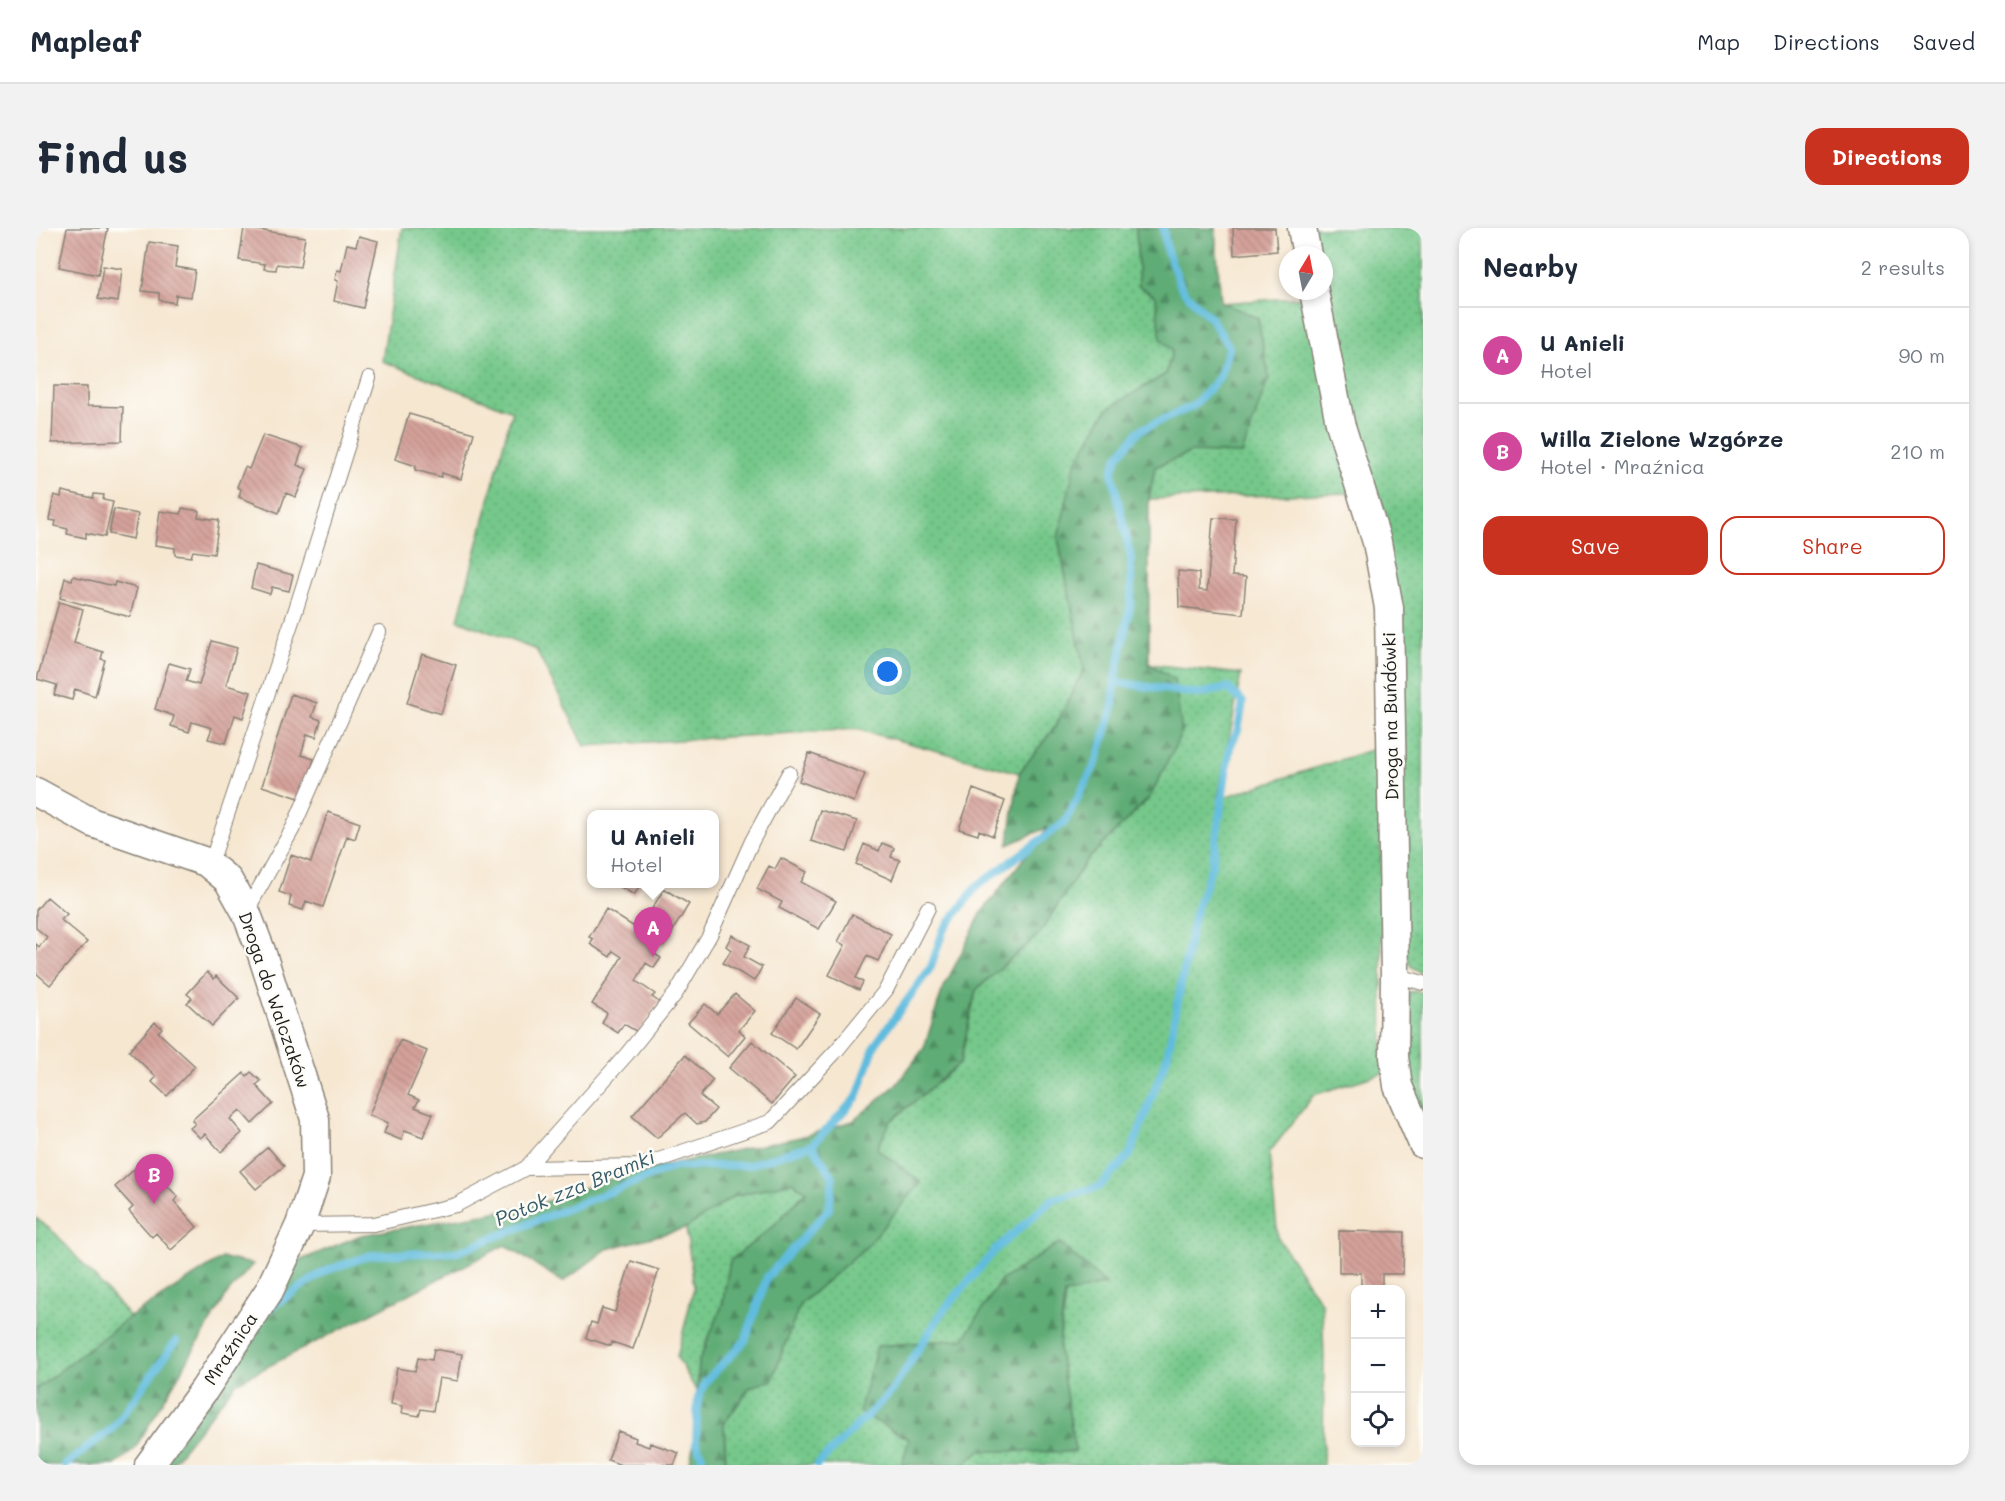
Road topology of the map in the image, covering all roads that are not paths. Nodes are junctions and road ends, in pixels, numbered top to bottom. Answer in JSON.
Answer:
{"nodes":[{"id":1,"x":1302,"y":228,"type":"edge"},
{"id":2,"x":1305,"y":246,"type":"edge"},
{"id":3,"x":1316,"y":300,"type":"edge"},
{"id":4,"x":369,"y":378,"type":"dead end"},
{"id":5,"x":379,"y":632,"type":"dead end"},
{"id":6,"x":789,"y":773,"type":"dead end"},
{"id":7,"x":36,"y":792,"type":"edge"},
{"id":8,"x":210,"y":866,"type":"junction"},
{"id":9,"x":928,"y":908,"type":"dead end"},
{"id":10,"x":246,"y":912,"type":"junction"},
{"id":11,"x":1395,"y":975,"type":"junction"},
{"id":12,"x":1423,"y":983,"type":"edge"},
{"id":13,"x":1423,"y":1144,"type":"edge"},
{"id":14,"x":526,"y":1168,"type":"junction"},
{"id":15,"x":300,"y":1225,"type":"junction"},
{"id":16,"x":149,"y":1465,"type":"edge"}],
"edges":[{"from":1,"to":2,"type":"street"},
{"from":3,"to":11,"type":"street","name":"Droga na Buńdówki"},
{"from":4,"to":8,"type":"lane"},
{"from":5,"to":10,"type":"lane"},
{"from":6,"to":14,"type":"lane"},
{"from":7,"to":8,"type":"street","name":"Droga do Walczaków"},
{"from":8,"to":10,"type":"street","name":"Droga do Walczaków"},
{"from":9,"to":14,"type":"lane"},
{"from":10,"to":15,"type":"street","name":"Droga do Walczaków"},
{"from":11,"to":12,"type":"lane"},
{"from":11,"to":13,"type":"street","name":"Droga na Buńdówki"},
{"from":14,"to":15,"type":"lane"},
{"from":15,"to":16,"type":"street","name":"Mraźnica"}]}
